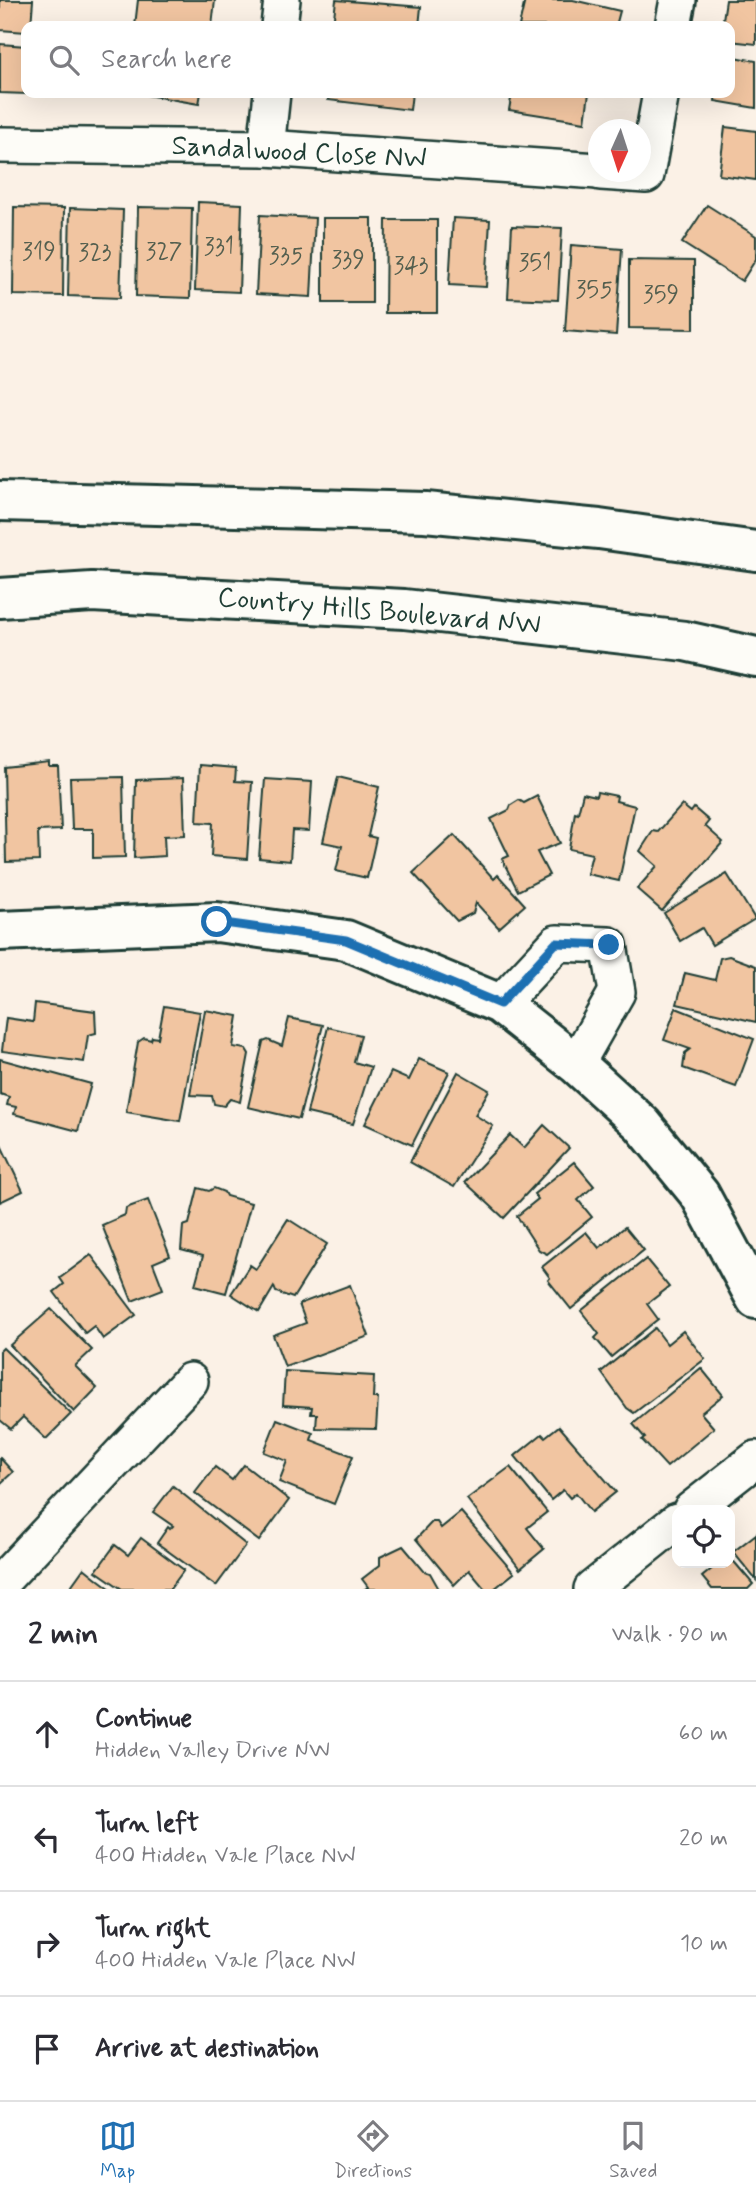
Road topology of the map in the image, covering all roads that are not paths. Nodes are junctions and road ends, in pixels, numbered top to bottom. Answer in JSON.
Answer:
{"nodes":[{"id":1,"x":282,"y":0,"type":"edge"},
{"id":2,"x":678,"y":0,"type":"edge"},
{"id":3,"x":280,"y":21,"type":"edge"},
{"id":4,"x":674,"y":21,"type":"edge"},
{"id":5,"x":271,"y":98,"type":"edge"},
{"id":6,"x":660,"y":98,"type":"edge"},
{"id":7,"x":0,"y":145,"type":"edge"},
{"id":8,"x":266,"y":148,"type":"junction"},
{"id":9,"x":651,"y":148,"type":"edge"},
{"id":10,"x":588,"y":170,"type":"edge"},
{"id":11,"x":0,"y":501,"type":"edge"},
{"id":12,"x":756,"y":551,"type":"edge"},
{"id":13,"x":0,"y":598,"type":"edge"},
{"id":14,"x":756,"y":657,"type":"edge"},
{"id":15,"x":0,"y":931,"type":"edge"},
{"id":16,"x":500,"y":1004,"type":"junction"},
{"id":17,"x":576,"y":1064,"type":"junction"},
{"id":18,"x":756,"y":1299,"type":"edge"},
{"id":19,"x":190,"y":1381,"type":"dead end"},
{"id":20,"x":756,"y":1459,"type":"edge"},
{"id":21,"x":697,"y":1505,"type":"edge"},
{"id":22,"x":672,"y":1525,"type":"edge"},
{"id":23,"x":0,"y":1583,"type":"edge"},
{"id":24,"x":592,"y":1589,"type":"edge"}],
"edges":[{"from":1,"to":3,"type":"street"},
{"from":2,"to":4,"type":"street"},
{"from":5,"to":8,"type":"street"},
{"from":6,"to":9,"type":"street","name":"Sandalwood Close NW"},
{"from":7,"to":8,"type":"street","name":"Sandalwood Close NW"},
{"from":8,"to":10,"type":"street","name":"Sandalwood Close NW"},
{"from":11,"to":12,"type":"main road"},
{"from":13,"to":14,"type":"main road","name":"Country Hills Boulevard NW"},
{"from":15,"to":16,"type":"main road"},
{"from":16,"to":17,"type":"main road"},
{"from":16,"to":17,"type":"street"},
{"from":17,"to":18,"type":"main road"},
{"from":19,"to":23,"type":"street"},
{"from":20,"to":21,"type":"street"},
{"from":22,"to":24,"type":"street"}]}
